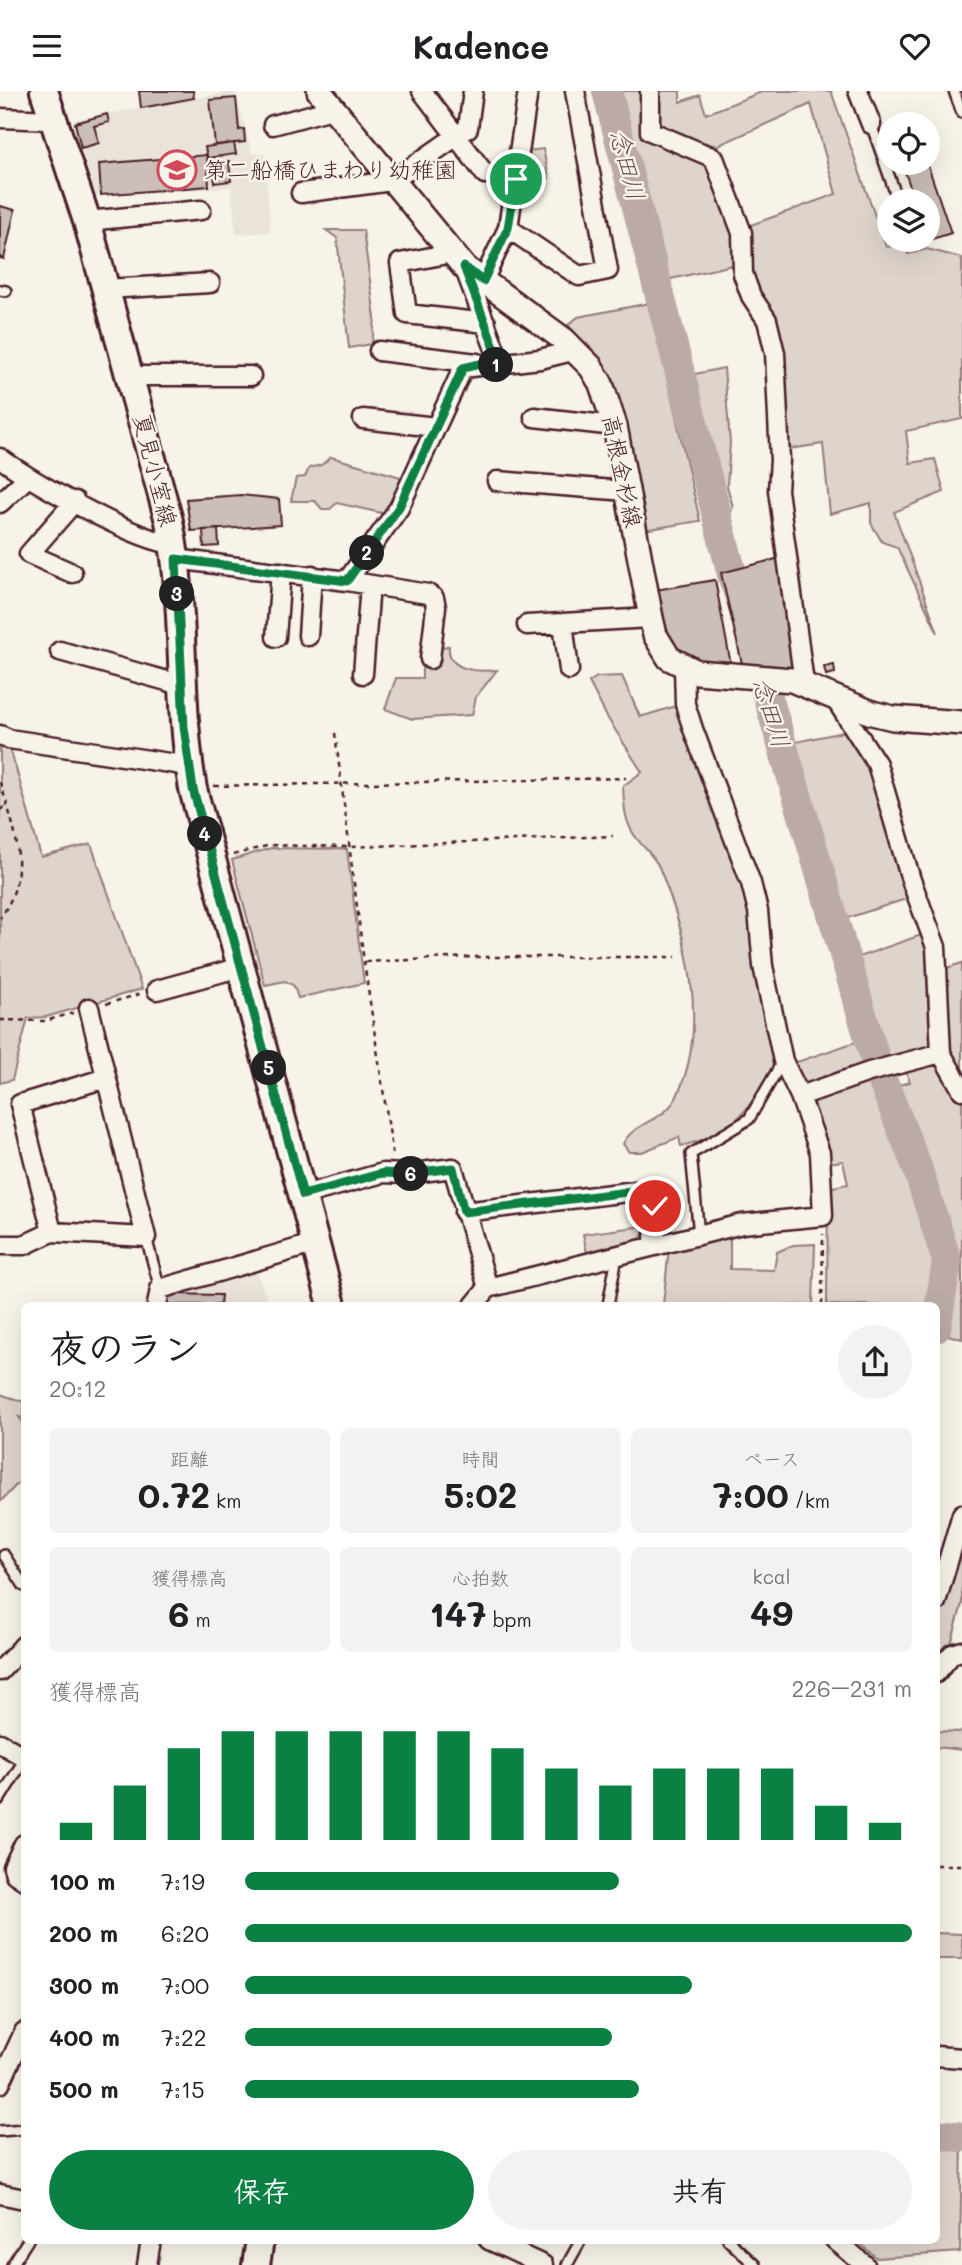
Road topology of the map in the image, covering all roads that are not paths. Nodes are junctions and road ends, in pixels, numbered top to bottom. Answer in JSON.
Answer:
{"nodes":[{"id":1,"x":44,"y":91,"type":"edge"},
{"id":2,"x":422,"y":91,"type":"edge"},
{"id":3,"x":473,"y":91,"type":"edge"},
{"id":4,"x":528,"y":91,"type":"edge"},
{"id":5,"x":575,"y":91,"type":"edge"},
{"id":6,"x":650,"y":91,"type":"edge"},
{"id":7,"x":858,"y":91,"type":"edge"},
{"id":8,"x":954,"y":91,"type":"edge"},
{"id":9,"x":326,"y":100,"type":"edge"},
{"id":10,"x":962,"y":113,"type":"edge"},
{"id":11,"x":0,"y":117,"type":"edge"},
{"id":12,"x":55,"y":120,"type":"junction"},
{"id":13,"x":871,"y":124,"type":"joint"},
{"id":14,"x":273,"y":125,"type":"dead end"},
{"id":15,"x":454,"y":137,"type":"junction"},
{"id":16,"x":485,"y":174,"type":"dead end"},
{"id":17,"x":392,"y":181,"type":"junction"},
{"id":18,"x":894,"y":189,"type":"edge"},
{"id":19,"x":302,"y":193,"type":"dead end"},
{"id":20,"x":201,"y":210,"type":"dead end"},
{"id":21,"x":87,"y":221,"type":"junction"},
{"id":22,"x":508,"y":228,"type":"junction"},
{"id":23,"x":458,"y":260,"type":"junction"},
{"id":24,"x":483,"y":281,"type":"junction"},
{"id":25,"x":210,"y":283,"type":"dead end"},
{"id":26,"x":106,"y":289,"type":"junction"},
{"id":27,"x":486,"y":323,"type":"junction"},
{"id":28,"x":576,"y":350,"type":"junction"},
{"id":29,"x":379,"y":351,"type":"dead end"},
{"id":30,"x":480,"y":364,"type":"junction"},
{"id":31,"x":501,"y":365,"type":"junction"},
{"id":32,"x":130,"y":376,"type":"junction"},
{"id":33,"x":251,"y":376,"type":"dead end"},
{"id":34,"x":534,"y":417,"type":"dead end"},
{"id":35,"x":363,"y":419,"type":"dead end"},
{"id":36,"x":615,"y":426,"type":"junction"},
{"id":37,"x":436,"y":427,"type":"junction"},
{"id":38,"x":0,"y":458,"type":"edge"},
{"id":39,"x":27,"y":478,"type":"junction"},
{"id":40,"x":497,"y":481,"type":"dead end"},
{"id":41,"x":627,"y":491,"type":"junction"},
{"id":42,"x":75,"y":501,"type":"junction"},
{"id":43,"x":0,"y":503,"type":"edge"},
{"id":44,"x":175,"y":551,"type":"junction"},
{"id":45,"x":281,"y":572,"type":"junction"},
{"id":46,"x":72,"y":573,"type":"dead end"},
{"id":47,"x":312,"y":575,"type":"junction"},
{"id":48,"x":347,"y":581,"type":"junction"},
{"id":49,"x":370,"y":585,"type":"junction"},
{"id":50,"x":651,"y":618,"type":"junction"},
{"id":51,"x":563,"y":623,"type":"junction"},
{"id":52,"x":527,"y":625,"type":"dead end"},
{"id":53,"x":308,"y":636,"type":"dead end"},
{"id":54,"x":276,"y":637,"type":"dead end"},
{"id":55,"x":60,"y":651,"type":"dead end"},
{"id":56,"x":430,"y":659,"type":"dead end"},
{"id":57,"x":569,"y":670,"type":"dead end"},
{"id":58,"x":691,"y":670,"type":"junction"},
{"id":59,"x":363,"y":674,"type":"dead end"},
{"id":60,"x":798,"y":682,"type":"junction"},
{"id":61,"x":181,"y":685,"type":"junction"},
{"id":62,"x":834,"y":697,"type":"junction"},
{"id":63,"x":962,"y":723,"type":"edge"},
{"id":64,"x":0,"y":735,"type":"edge"},
{"id":65,"x":191,"y":778,"type":"junction"},
{"id":66,"x":241,"y":967,"type":"junction"},
{"id":67,"x":157,"y":990,"type":"dead end"},
{"id":68,"x":89,"y":1008,"type":"dead end"},
{"id":69,"x":941,"y":1053,"type":"junction"},
{"id":70,"x":783,"y":1061,"type":"junction"},
{"id":71,"x":106,"y":1078,"type":"junction"},
{"id":72,"x":962,"y":1090,"type":"edge"},
{"id":73,"x":800,"y":1095,"type":"junction"},
{"id":74,"x":303,"y":1195,"type":"junction"},
{"id":75,"x":464,"y":1212,"type":"junction"},
{"id":76,"x":52,"y":1232,"type":"junction"},
{"id":77,"x":699,"y":1235,"type":"junction"},
{"id":78,"x":146,"y":1237,"type":"junction"},
{"id":79,"x":316,"y":1243,"type":"junction"},
{"id":80,"x":0,"y":1245,"type":"edge"},
{"id":81,"x":654,"y":1246,"type":"junction"},
{"id":82,"x":617,"y":1256,"type":"junction"},
{"id":83,"x":488,"y":1288,"type":"junction"},
{"id":84,"x":159,"y":1297,"type":"edge"},
{"id":85,"x":331,"y":1302,"type":"edge"},
{"id":86,"x":476,"y":1302,"type":"edge"},
{"id":87,"x":609,"y":1302,"type":"edge"},
{"id":88,"x":962,"y":1514,"type":"edge"},
{"id":89,"x":4,"y":1555,"type":"dead end"},
{"id":90,"x":21,"y":1581,"type":"edge"},
{"id":91,"x":940,"y":1588,"type":"edge"},
{"id":92,"x":21,"y":1648,"type":"edge"},
{"id":93,"x":962,"y":1651,"type":"edge"},
{"id":94,"x":940,"y":1668,"type":"edge"},
{"id":95,"x":0,"y":1671,"type":"edge"},
{"id":96,"x":0,"y":1743,"type":"edge"},
{"id":97,"x":21,"y":1757,"type":"edge"},
{"id":98,"x":21,"y":1764,"type":"edge"},
{"id":99,"x":0,"y":1799,"type":"edge"},
{"id":100,"x":21,"y":1851,"type":"edge"},
{"id":101,"x":12,"y":1871,"type":"edge"},
{"id":102,"x":21,"y":2038,"type":"edge"},
{"id":103,"x":940,"y":2056,"type":"edge"},
{"id":104,"x":962,"y":2058,"type":"edge"},
{"id":105,"x":0,"y":2084,"type":"edge"},
{"id":106,"x":21,"y":2129,"type":"edge"},
{"id":107,"x":0,"y":2131,"type":"edge"},
{"id":108,"x":0,"y":2194,"type":"edge"},
{"id":109,"x":21,"y":2198,"type":"edge"},
{"id":110,"x":25,"y":2244,"type":"edge"},
{"id":111,"x":150,"y":2244,"type":"edge"},
{"id":112,"x":502,"y":2244,"type":"edge"},
{"id":113,"x":578,"y":2244,"type":"edge"},
{"id":114,"x":731,"y":2244,"type":"edge"},
{"id":115,"x":840,"y":2244,"type":"edge"},
{"id":116,"x":12,"y":2265,"type":"edge"},
{"id":117,"x":147,"y":2265,"type":"edge"},
{"id":118,"x":543,"y":2265,"type":"edge"},
{"id":119,"x":567,"y":2265,"type":"edge"},
{"id":120,"x":755,"y":2265,"type":"edge"},
{"id":121,"x":865,"y":2265,"type":"edge"}],
"edges":[{"from":1,"to":12,"type":"main road","name":"夏見小室線"},
{"from":2,"to":15,"type":"street"},
{"from":3,"to":15,"type":"street"},
{"from":4,"to":22,"type":"street"},
{"from":5,"to":22,"type":"street"},
{"from":6,"to":60,"type":"street"},
{"from":7,"to":13,"type":"street"},
{"from":8,"to":10,"type":"lane"},
{"from":9,"to":14,"type":"street"},
{"from":9,"to":17,"type":"street","name":"高根金杉線"},
{"from":11,"to":12,"type":"street"},
{"from":12,"to":21,"type":"main road","name":"夏見小室線"},
{"from":13,"to":18,"type":"lane"},
{"from":15,"to":16,"type":"street"},
{"from":15,"to":17,"type":"street"},
{"from":17,"to":19,"type":"street"},
{"from":17,"to":23,"type":"street","name":"高根金杉線"},
{"from":20,"to":21,"type":"street"},
{"from":21,"to":26,"type":"main road","name":"夏見小室線"},
{"from":22,"to":24,"type":"street"},
{"from":23,"to":24,"type":"street","name":"高根金杉線"},
{"from":23,"to":27,"type":"street"},
{"from":23,"to":27,"type":"street"},
{"from":24,"to":28,"type":"street","name":"高根金杉線"},
{"from":25,"to":26,"type":"street"},
{"from":26,"to":32,"type":"main road","name":"夏見小室線"},
{"from":27,"to":31,"type":"street"},
{"from":28,"to":31,"type":"street"},
{"from":28,"to":36,"type":"street","name":"高根金杉線"},
{"from":29,"to":30,"type":"street"},
{"from":30,"to":31,"type":"street"},
{"from":30,"to":37,"type":"street"},
{"from":32,"to":33,"type":"street"},
{"from":32,"to":44,"type":"main road","name":"夏見小室線"},
{"from":34,"to":36,"type":"street"},
{"from":35,"to":37,"type":"street"},
{"from":36,"to":41,"type":"street","name":"高根金杉線"},
{"from":37,"to":48,"type":"street"},
{"from":38,"to":39,"type":"street"},
{"from":39,"to":42,"type":"street"},
{"from":39,"to":43,"type":"street"},
{"from":40,"to":41,"type":"street"},
{"from":41,"to":50,"type":"street","name":"高根金杉線"},
{"from":42,"to":44,"type":"street"},
{"from":42,"to":46,"type":"street"},
{"from":44,"to":45,"type":"street"},
{"from":44,"to":61,"type":"main road","name":"夏見小室線"},
{"from":45,"to":47,"type":"street"},
{"from":45,"to":54,"type":"street"},
{"from":47,"to":48,"type":"street"},
{"from":47,"to":53,"type":"street"},
{"from":48,"to":49,"type":"street"},
{"from":49,"to":56,"type":"street"},
{"from":49,"to":59,"type":"street"},
{"from":50,"to":51,"type":"street"},
{"from":50,"to":58,"type":"street","name":"高根金杉線"},
{"from":51,"to":52,"type":"street"},
{"from":51,"to":57,"type":"street"},
{"from":55,"to":61,"type":"street"},
{"from":58,"to":60,"type":"street"},
{"from":58,"to":70,"type":"street"},
{"from":60,"to":62,"type":"street"},
{"from":61,"to":65,"type":"main road","name":"夏見小室線"},
{"from":62,"to":63,"type":"street"},
{"from":62,"to":69,"type":"street"},
{"from":64,"to":65,"type":"street"},
{"from":65,"to":66,"type":"main road","name":"夏見小室線"},
{"from":66,"to":67,"type":"street"},
{"from":66,"to":74,"type":"main road","name":"夏見小室線"},
{"from":68,"to":71,"type":"street"},
{"from":69,"to":72,"type":"street"},
{"from":69,"to":73,"type":"street"},
{"from":70,"to":73,"type":"street"},
{"from":70,"to":77,"type":"lane"},
{"from":71,"to":76,"type":"street"},
{"from":71,"to":78,"type":"street"},
{"from":73,"to":77,"type":"street"},
{"from":74,"to":75,"type":"street"},
{"from":74,"to":79,"type":"main road","name":"夏見小室線"},
{"from":75,"to":81,"type":"street"},
{"from":75,"to":83,"type":"street"},
{"from":76,"to":78,"type":"street"},
{"from":76,"to":80,"type":"street"},
{"from":77,"to":81,"type":"street"},
{"from":78,"to":84,"type":"lane"},
{"from":79,"to":84,"type":"street"},
{"from":79,"to":85,"type":"main road","name":"夏見小室線"},
{"from":81,"to":82,"type":"street"},
{"from":82,"to":83,"type":"street"},
{"from":82,"to":87,"type":"lane"},
{"from":83,"to":86,"type":"street"},
{"from":88,"to":91,"type":"street"},
{"from":89,"to":90,"type":"lane"},
{"from":92,"to":95,"type":"street"},
{"from":93,"to":94,"type":"street"},
{"from":96,"to":97,"type":"street"},
{"from":98,"to":99,"type":"lane"},
{"from":100,"to":101,"type":"street"},
{"from":102,"to":105,"type":"street"},
{"from":103,"to":104,"type":"street"},
{"from":106,"to":107,"type":"lane"},
{"from":108,"to":109,"type":"street"},
{"from":110,"to":116,"type":"lane"},
{"from":111,"to":117,"type":"street"},
{"from":112,"to":118,"type":"street"},
{"from":113,"to":119,"type":"lane"},
{"from":114,"to":120,"type":"lane"},
{"from":115,"to":121,"type":"street"}]}
